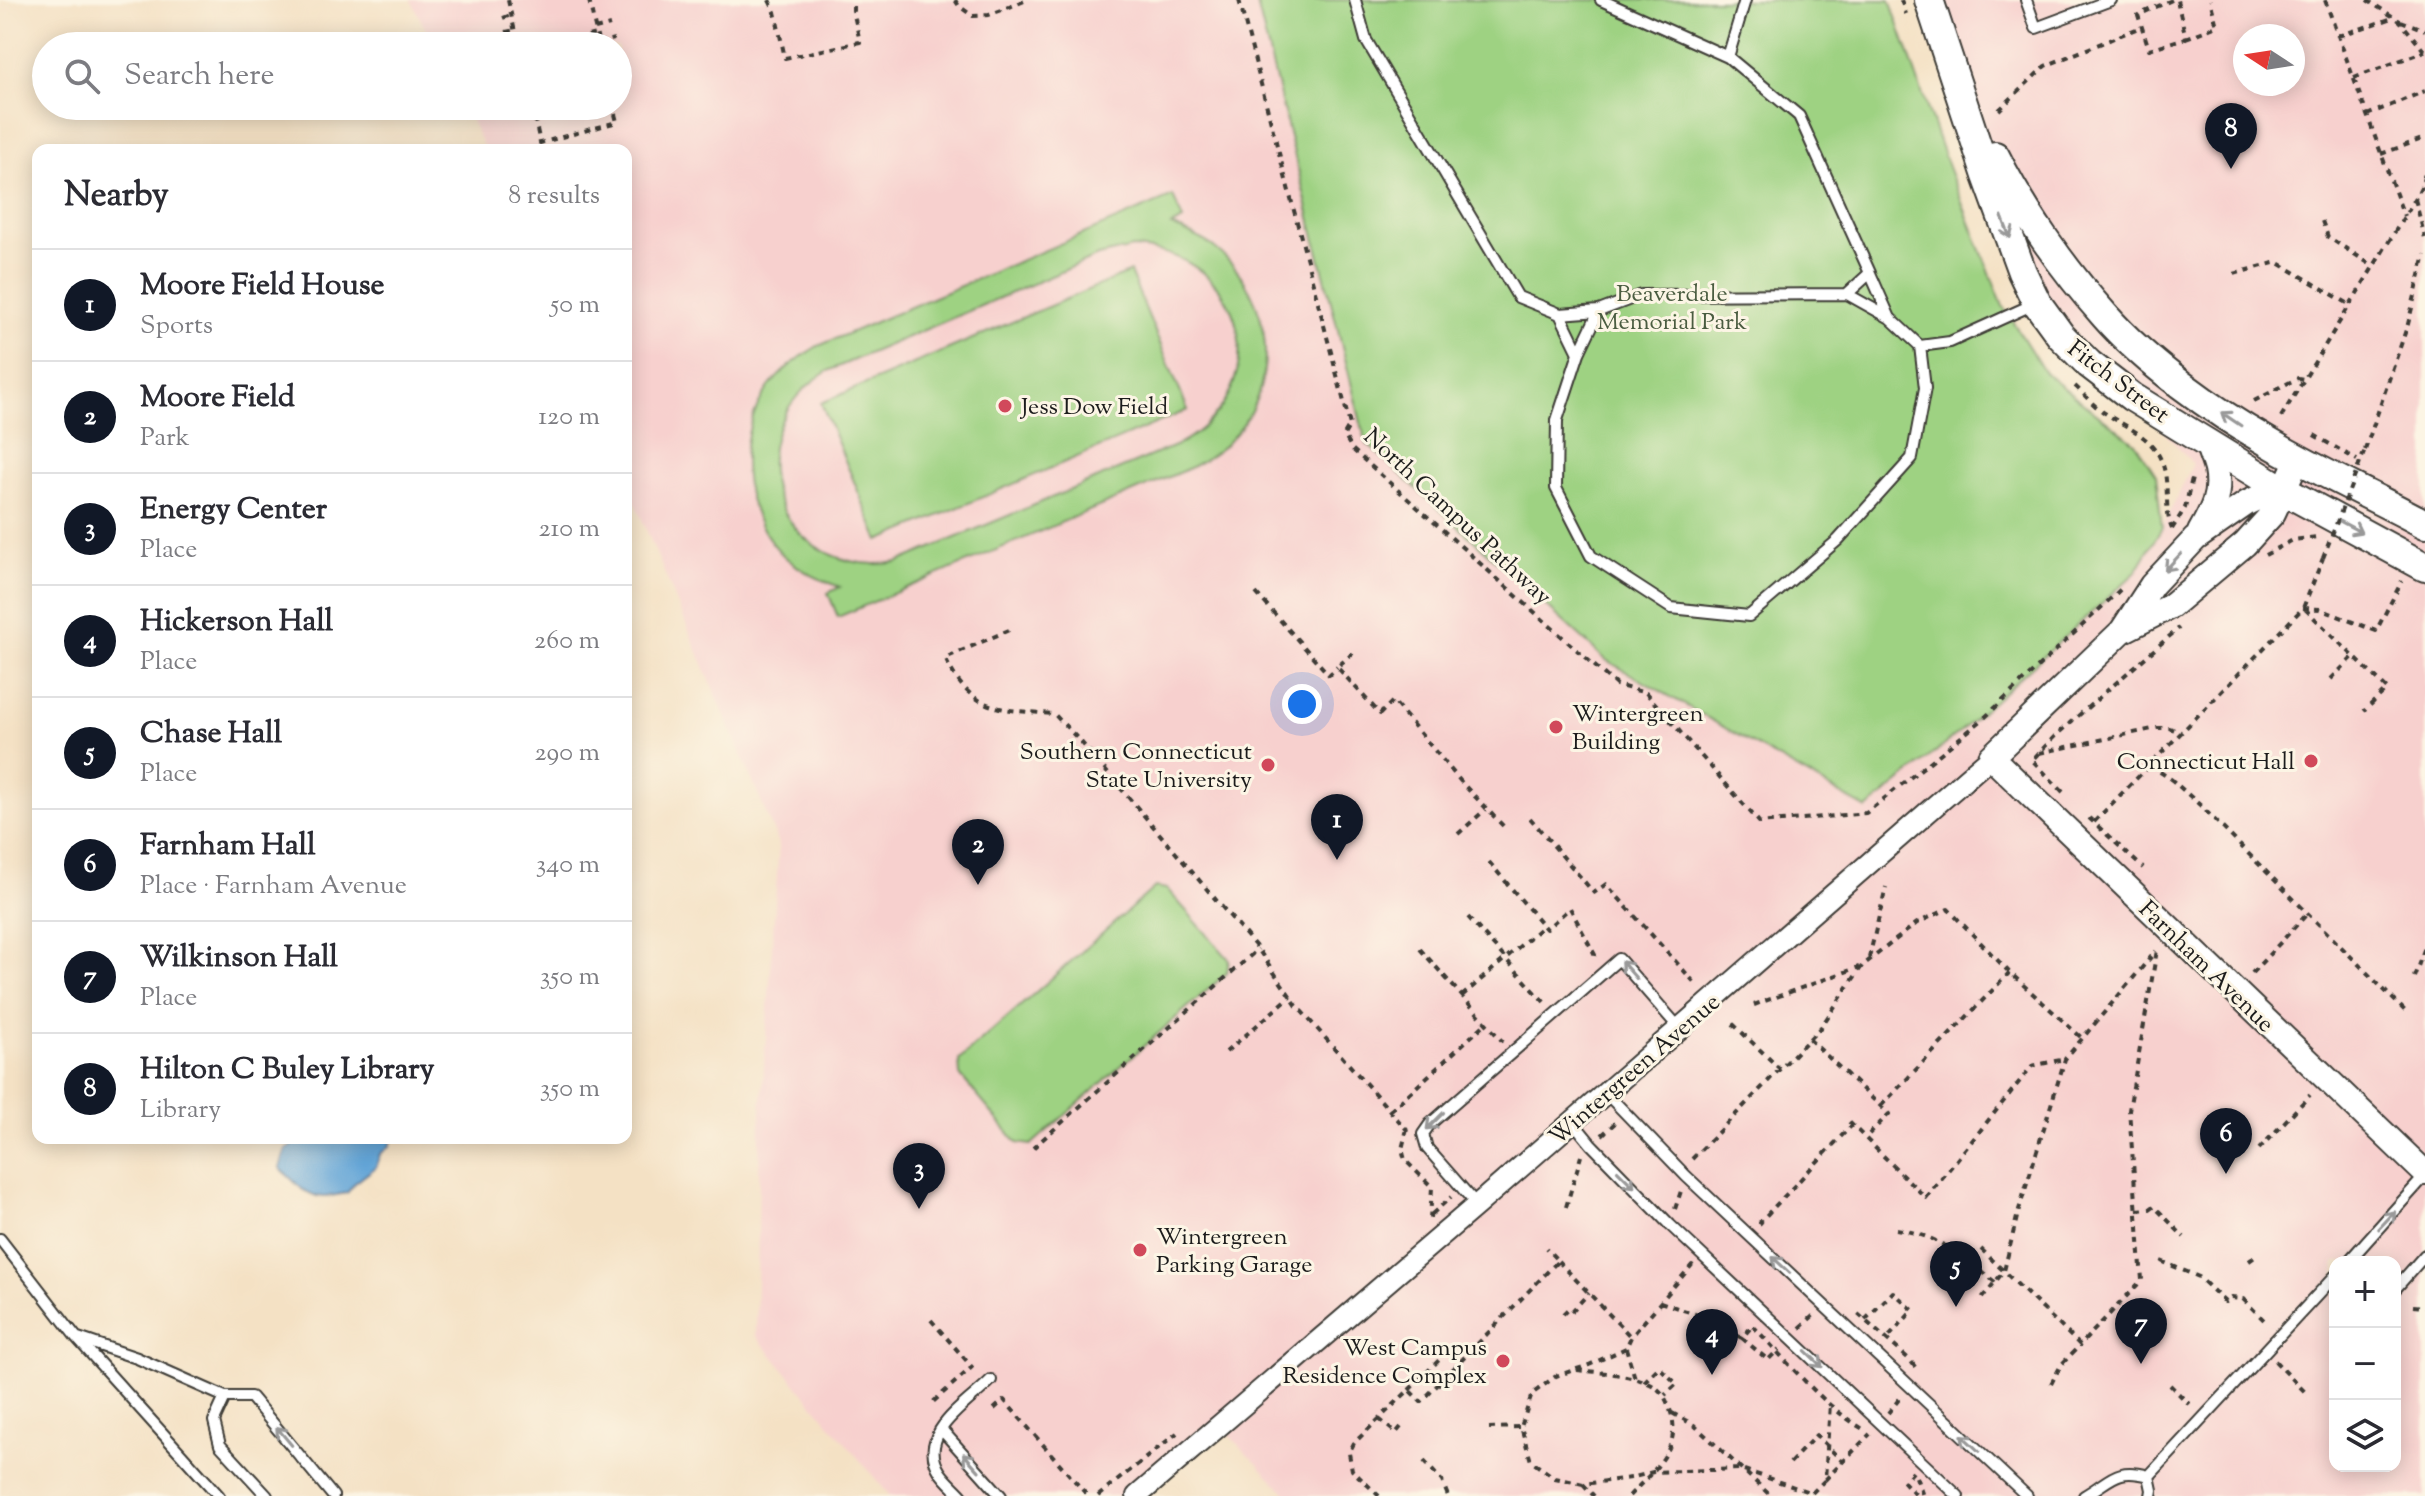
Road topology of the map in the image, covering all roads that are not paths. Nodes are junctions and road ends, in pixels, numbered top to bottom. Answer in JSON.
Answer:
{"nodes":[{"id":1,"x":1355,"y":0,"type":"edge"},
{"id":2,"x":1601,"y":0,"type":"edge"},
{"id":3,"x":1745,"y":0,"type":"edge"},
{"id":4,"x":1929,"y":0,"type":"edge"},
{"id":5,"x":2026,"y":0,"type":"edge"},
{"id":6,"x":2111,"y":0,"type":"edge"},
{"id":7,"x":1728,"y":57,"type":"junction"},
{"id":8,"x":1953,"y":74,"type":"junction"},
{"id":9,"x":1870,"y":273,"type":"junction"},
{"id":10,"x":1847,"y":294,"type":"junction"},
{"id":11,"x":2037,"y":303,"type":"junction"},
{"id":12,"x":1599,"y":311,"type":"junction"},
{"id":13,"x":1560,"y":314,"type":"junction"},
{"id":14,"x":1890,"y":318,"type":"junction"},
{"id":15,"x":1920,"y":346,"type":"junction"},
{"id":16,"x":1579,"y":353,"type":"junction"},
{"id":17,"x":2208,"y":445,"type":"junction"},
{"id":18,"x":2298,"y":459,"type":"junction"},
{"id":19,"x":2283,"y":490,"type":"junction"},
{"id":20,"x":2425,"y":524,"type":"edge"},
{"id":21,"x":2195,"y":539,"type":"junction"},
{"id":22,"x":2413,"y":574,"type":"edge"},
{"id":23,"x":2122,"y":631,"type":"junction"},
{"id":24,"x":1991,"y":757,"type":"junction"},
{"id":25,"x":1680,"y":1029,"type":"junction"},
{"id":26,"x":1606,"y":1093,"type":"junction"},
{"id":27,"x":1573,"y":1122,"type":"junction"},
{"id":28,"x":2425,"y":1175,"type":"edge"},
{"id":29,"x":1477,"y":1205,"type":"junction"},
{"id":30,"x":0,"y":1239,"type":"edge"},
{"id":31,"x":2425,"y":1255,"type":"edge"},
{"id":32,"x":2353,"y":1256,"type":"edge"},
{"id":33,"x":2329,"y":1282,"type":"edge"},
{"id":34,"x":2401,"y":1282,"type":"edge"},
{"id":35,"x":76,"y":1337,"type":"junction"},
{"id":36,"x":991,"y":1380,"type":"dead end"},
{"id":37,"x":225,"y":1397,"type":"junction"},
{"id":38,"x":941,"y":1429,"type":"junction"},
{"id":39,"x":2149,"y":1476,"type":"junction"},
{"id":40,"x":219,"y":1496,"type":"edge"},
{"id":41,"x":267,"y":1496,"type":"edge"},
{"id":42,"x":333,"y":1496,"type":"edge"},
{"id":43,"x":962,"y":1496,"type":"edge"},
{"id":44,"x":1001,"y":1496,"type":"edge"},
{"id":45,"x":1137,"y":1496,"type":"edge"},
{"id":46,"x":1958,"y":1496,"type":"edge"},
{"id":47,"x":2027,"y":1496,"type":"edge"},
{"id":48,"x":2084,"y":1496,"type":"edge"},
{"id":49,"x":2151,"y":1496,"type":"edge"}],
"edges":[{"from":1,"to":13,"type":"lane"},
{"from":2,"to":7,"type":"lane"},
{"from":3,"to":7,"type":"lane"},
{"from":4,"to":8,"type":"main road","name":"Fitch Street"},
{"from":5,"to":6,"type":"lane"},
{"from":7,"to":9,"type":"lane"},
{"from":8,"to":11,"type":"main road","name":"Fitch Street","one_way":true},
{"from":18,"to":8,"type":"main road","name":"Fitch Street","one_way":true},
{"from":9,"to":10,"type":"lane"},
{"from":9,"to":14,"type":"lane"},
{"from":10,"to":12,"type":"lane"},
{"from":10,"to":14,"type":"lane"},
{"from":11,"to":15,"type":"lane"},
{"from":11,"to":17,"type":"main road","name":"Fitch Street"},
{"from":12,"to":13,"type":"lane"},
{"from":12,"to":16,"type":"lane"},
{"from":13,"to":16,"type":"lane"},
{"from":14,"to":15,"type":"lane"},
{"from":15,"to":16,"type":"lane"},
{"from":17,"to":19,"type":"main road","name":"Fitch Street"},
{"from":17,"to":21,"type":"street"},
{"from":18,"to":19,"type":"street","name":"Wintergreen Avenue"},
{"from":18,"to":20,"type":"main road","name":"Fitch Street"},
{"from":19,"to":21,"type":"street","name":"Wintergreen Avenue"},
{"from":19,"to":22,"type":"main road","name":"Fitch Street","one_way":true},
{"from":19,"to":23,"type":"street","name":"Wintergreen Avenue"},
{"from":21,"to":23,"type":"street","name":"Wintergreen Avenue","one_way":true},
{"from":23,"to":24,"type":"street","name":"Wintergreen Avenue"},
{"from":24,"to":25,"type":"street","name":"Wintergreen Avenue"},
{"from":24,"to":28,"type":"street","name":"Farnham Avenue"},
{"from":25,"to":26,"type":"street","name":"Wintergreen Avenue"},
{"from":25,"to":29,"type":"lane","one_way":true},
{"from":26,"to":27,"type":"street","name":"Wintergreen Avenue"},
{"from":47,"to":26,"type":"lane","one_way":true},
{"from":27,"to":29,"type":"street","name":"Wintergreen Avenue"},
{"from":27,"to":46,"type":"lane","one_way":true},
{"from":32,"to":28,"type":"lane","one_way":true},
{"from":29,"to":45,"type":"street","name":"Wintergreen Avenue"},
{"from":30,"to":35,"type":"lane"},
{"from":31,"to":34,"type":"lane"},
{"from":33,"to":39,"type":"lane"},
{"from":35,"to":37,"type":"lane"},
{"from":35,"to":40,"type":"lane"},
{"from":36,"to":38,"type":"lane"},
{"from":37,"to":41,"type":"lane"},
{"from":42,"to":37,"type":"lane","one_way":true},
{"from":38,"to":43,"type":"lane"},
{"from":44,"to":38,"type":"lane","one_way":true},
{"from":39,"to":48,"type":"lane"},
{"from":39,"to":49,"type":"lane"}]}
